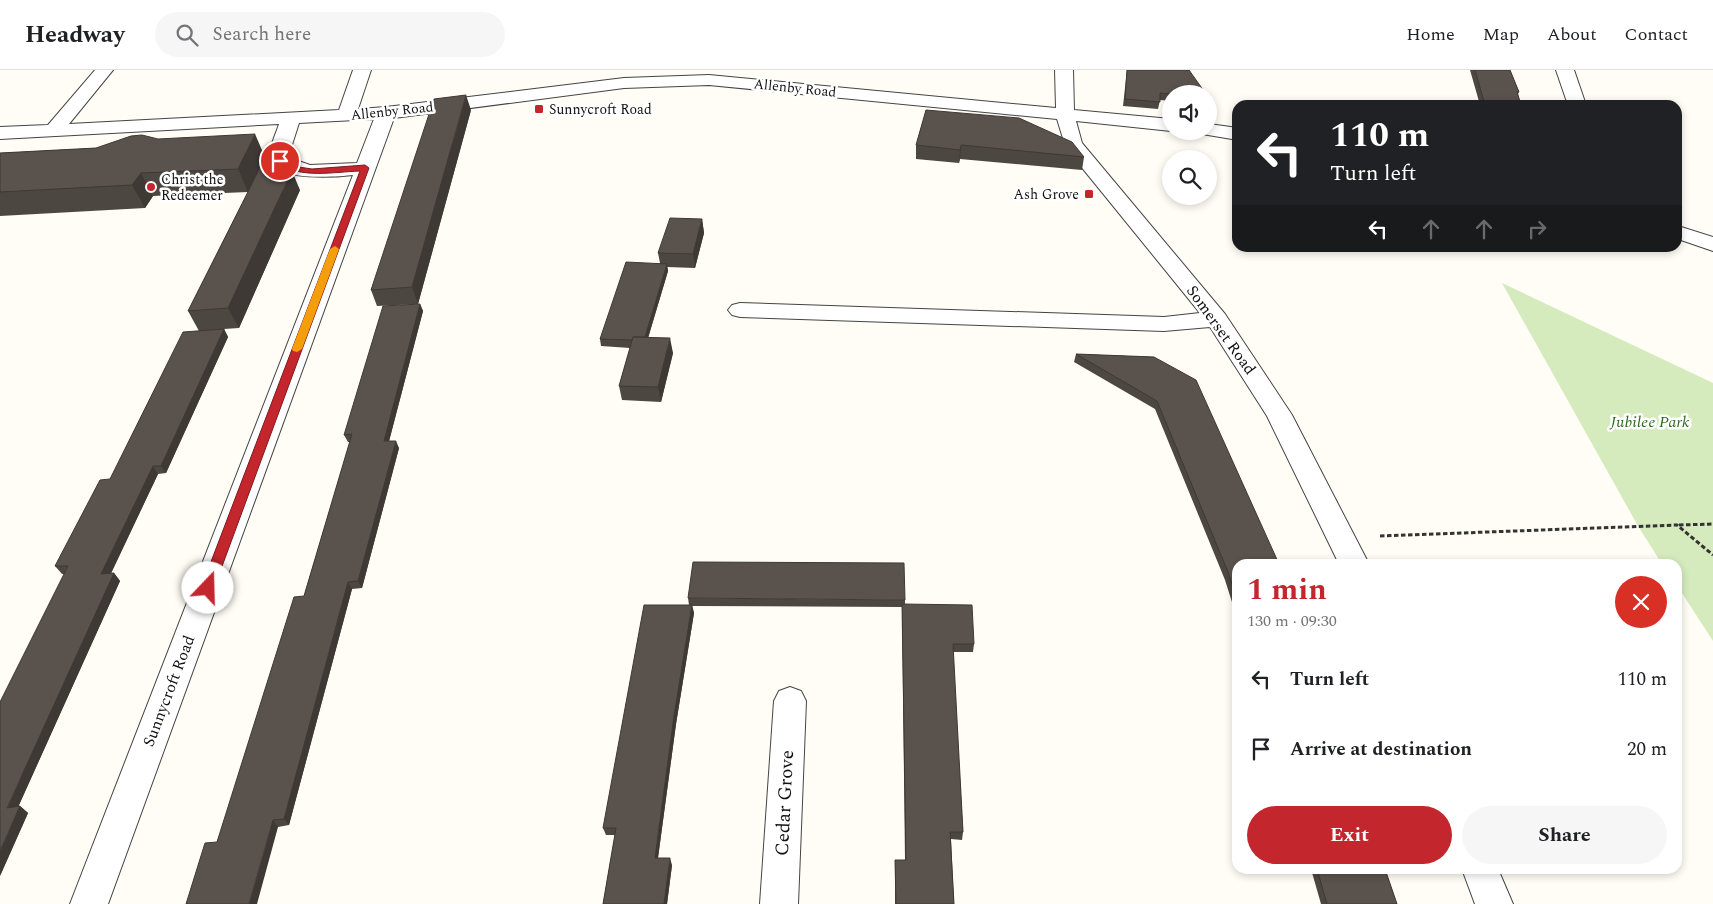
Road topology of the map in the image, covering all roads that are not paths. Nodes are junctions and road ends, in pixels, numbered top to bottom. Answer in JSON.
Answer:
{"nodes":[{"id":1,"x":104,"y":70,"type":"edge"},
{"id":2,"x":362,"y":70,"type":"edge"},
{"id":3,"x":1064,"y":70,"type":"edge"},
{"id":4,"x":1565,"y":70,"type":"edge"},
{"id":5,"x":753,"y":76,"type":"edge"},
{"id":6,"x":623,"y":77,"type":"edge"},
{"id":7,"x":1575,"y":100,"type":"edge"},
{"id":8,"x":386,"y":113,"type":"junction"},
{"id":9,"x":1065,"y":114,"type":"junction"},
{"id":10,"x":346,"y":116,"type":"junction"},
{"id":11,"x":291,"y":118,"type":"junction"},
{"id":12,"x":1162,"y":124,"type":"edge"},
{"id":13,"x":54,"y":130,"type":"junction"},
{"id":14,"x":1217,"y":131,"type":"edge"},
{"id":15,"x":0,"y":133,"type":"edge"},
{"id":16,"x":1232,"y":133,"type":"edge"},
{"id":17,"x":365,"y":168,"type":"junction"},
{"id":18,"x":1682,"y":233,"type":"edge"},
{"id":19,"x":1713,"y":244,"type":"edge"},
{"id":20,"x":740,"y":310,"type":"dead end"},
{"id":21,"x":1217,"y":319,"type":"junction"},
{"id":22,"x":1352,"y":559,"type":"edge"},
{"id":23,"x":790,"y":701,"type":"dead end"},
{"id":24,"x":1482,"y":874,"type":"edge"},
{"id":25,"x":89,"y":904,"type":"edge"},
{"id":26,"x":779,"y":904,"type":"edge"},
{"id":27,"x":1494,"y":904,"type":"edge"}],
"edges":[{"from":1,"to":13,"type":"street"},
{"from":2,"to":10,"type":"street"},
{"from":3,"to":9,"type":"street","name":"Somerset Road"},
{"from":4,"to":7,"type":"street"},
{"from":5,"to":6,"type":"street","name":"Allenby Road"},
{"from":5,"to":9,"type":"street","name":"Allenby Road"},
{"from":6,"to":8,"type":"street","name":"Allenby Road"},
{"from":8,"to":10,"type":"street","name":"Allenby Road"},
{"from":8,"to":17,"type":"street","name":"Sunnycroft Road"},
{"from":9,"to":12,"type":"street","name":"Allenby Road"},
{"from":9,"to":21,"type":"street","name":"Somerset Road"},
{"from":10,"to":11,"type":"street","name":"Allenby Road"},
{"from":11,"to":13,"type":"street","name":"Allenby Road"},
{"from":11,"to":17,"type":"street"},
{"from":13,"to":15,"type":"street","name":"Allenby Road"},
{"from":14,"to":16,"type":"street"},
{"from":17,"to":25,"type":"street","name":"Sunnycroft Road"},
{"from":18,"to":19,"type":"street"},
{"from":20,"to":21,"type":"street"},
{"from":21,"to":22,"type":"street","name":"Somerset Road"},
{"from":23,"to":26,"type":"street","name":"Cedar Grove"},
{"from":24,"to":27,"type":"street"}]}
